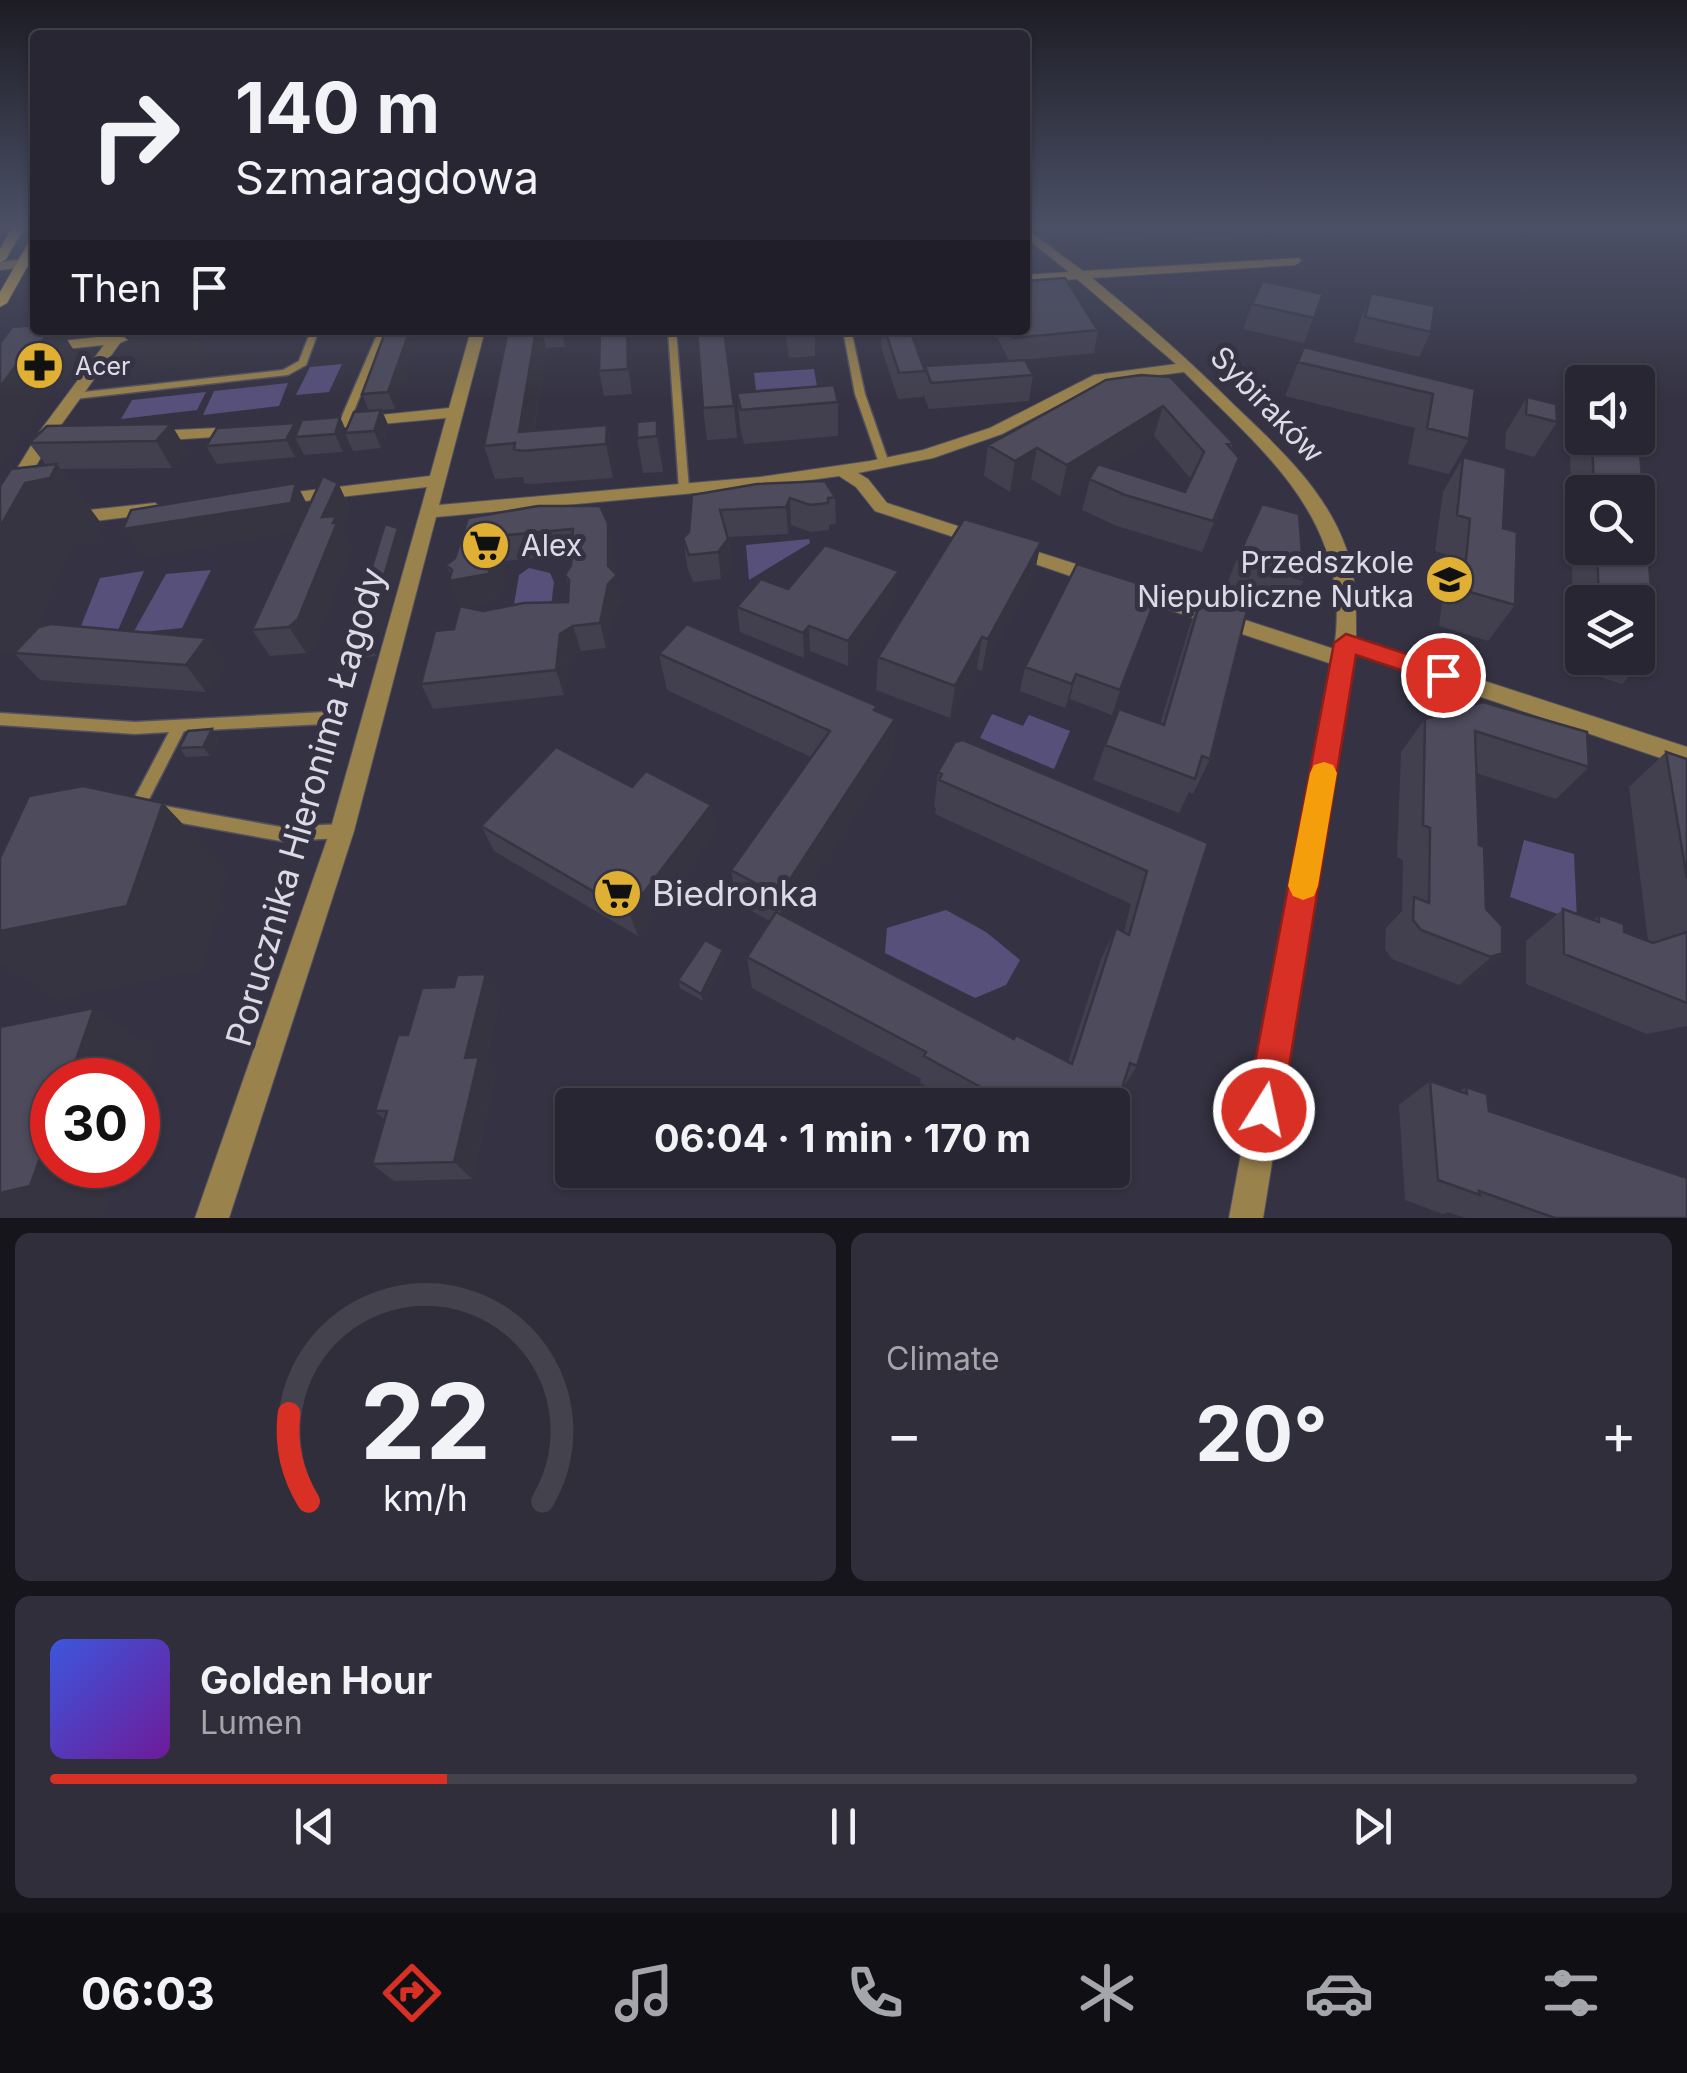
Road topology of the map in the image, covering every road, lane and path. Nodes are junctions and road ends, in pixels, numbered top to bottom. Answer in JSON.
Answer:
{"nodes":[{"id":1,"x":1094,"y":285,"type":"edge"},
{"id":2,"x":313,"y":335,"type":"edge"},
{"id":3,"x":381,"y":335,"type":"edge"},
{"id":4,"x":477,"y":335,"type":"edge"},
{"id":5,"x":672,"y":335,"type":"edge"},
{"id":6,"x":848,"y":335,"type":"edge"},
{"id":7,"x":134,"y":337,"type":"edge"},
{"id":8,"x":116,"y":340,"type":"junction"},
{"id":9,"x":0,"y":352,"type":"edge"},
{"id":10,"x":1189,"y":367,"type":"junction"},
{"id":11,"x":74,"y":396,"type":"junction"},
{"id":12,"x":455,"y":412,"type":"junction"},
{"id":13,"x":344,"y":423,"type":"junction"},
{"id":14,"x":295,"y":427,"type":"edge"},
{"id":15,"x":264,"y":430,"type":"edge"},
{"id":16,"x":133,"y":437,"type":"edge"},
{"id":17,"x":872,"y":471,"type":"junction"},
{"id":18,"x":436,"y":481,"type":"junction"},
{"id":19,"x":684,"y":489,"type":"junction"},
{"id":20,"x":261,"y":501,"type":"edge"},
{"id":21,"x":169,"y":509,"type":"edge"},
{"id":22,"x":2,"y":510,"type":"edge"},
{"id":23,"x":428,"y":512,"type":"junction"},
{"id":24,"x":55,"y":520,"type":"dead end"},
{"id":25,"x":1345,"y":652,"type":"junction"},
{"id":26,"x":325,"y":718,"type":"dead end"},
{"id":27,"x":0,"y":719,"type":"edge"},
{"id":28,"x":179,"y":727,"type":"junction"},
{"id":29,"x":1687,"y":757,"type":"edge"},
{"id":30,"x":134,"y":812,"type":"junction"},
{"id":31,"x":117,"y":816,"type":"edge"},
{"id":32,"x":342,"y":831,"type":"junction"},
{"id":33,"x":212,"y":1218,"type":"edge"},
{"id":34,"x":1246,"y":1218,"type":"edge"}],
"edges":[{"from":1,"to":10,"type":"street","name":"Sybiraków"},
{"from":2,"to":11,"type":"lane"},
{"from":3,"to":13,"type":"lane"},
{"from":4,"to":12,"type":"street","name":"Porucznika Hieronima Łagody"},
{"from":5,"to":19,"type":"lane"},
{"from":6,"to":17,"type":"lane"},
{"from":7,"to":8,"type":"street"},
{"from":8,"to":9,"type":"street"},
{"from":8,"to":11,"type":"street"},
{"from":10,"to":17,"type":"street"},
{"from":10,"to":25,"type":"street","name":"Sybiraków"},
{"from":11,"to":22,"type":"street"},
{"from":12,"to":13,"type":"street"},
{"from":12,"to":18,"type":"street","name":"Porucznika Hieronima Łagody"},
{"from":13,"to":14,"type":"street"},
{"from":15,"to":16,"type":"street"},
{"from":17,"to":19,"type":"street"},
{"from":17,"to":25,"type":"street"},
{"from":18,"to":20,"type":"street"},
{"from":18,"to":23,"type":"street","name":"Porucznika Hieronima Łagody"},
{"from":19,"to":23,"type":"street"},
{"from":21,"to":24,"type":"street"},
{"from":23,"to":32,"type":"street","name":"Porucznika Hieronima Łagody"},
{"from":25,"to":29,"type":"street"},
{"from":25,"to":34,"type":"street","name":"Sybiraków"},
{"from":26,"to":28,"type":"lane"},
{"from":27,"to":28,"type":"lane"},
{"from":28,"to":30,"type":"lane"},
{"from":30,"to":31,"type":"lane"},
{"from":30,"to":32,"type":"lane"},
{"from":32,"to":33,"type":"street","name":"Porucznika Hieronima Łagody"}]}
